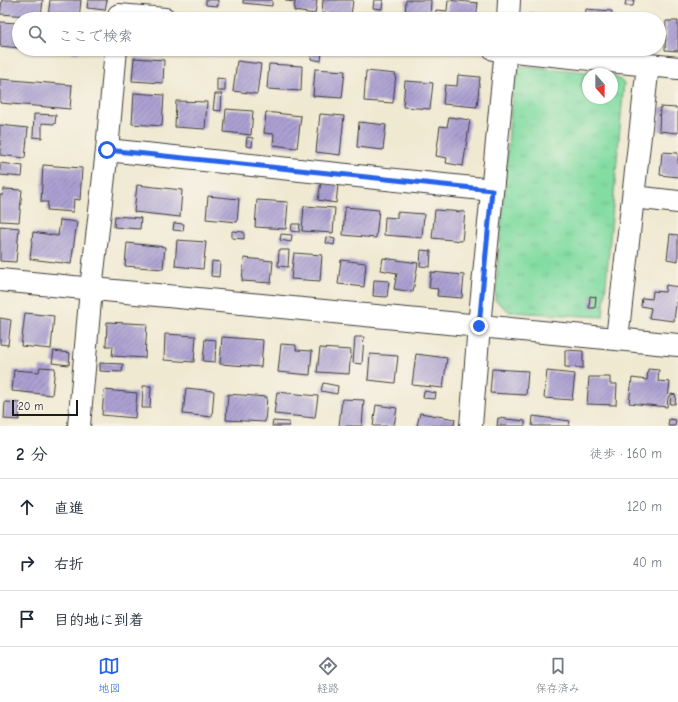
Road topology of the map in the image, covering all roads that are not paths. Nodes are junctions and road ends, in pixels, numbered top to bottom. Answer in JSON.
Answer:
{"nodes":[{"id":1,"x":510,"y":0,"type":"edge"},
{"id":2,"x":509,"y":12,"type":"edge"},
{"id":3,"x":115,"y":56,"type":"edge"},
{"id":4,"x":502,"y":56,"type":"edge"},
{"id":5,"x":566,"y":56,"type":"edge"},
{"id":6,"x":648,"y":65,"type":"junction"},
{"id":7,"x":678,"y":68,"type":"edge"},
{"id":8,"x":107,"y":150,"type":"junction"},
{"id":9,"x":492,"y":190,"type":"junction"},
{"id":10,"x":633,"y":197,"type":"junction"},
{"id":11,"x":678,"y":202,"type":"edge"},
{"id":12,"x":0,"y":280,"type":"edge"},
{"id":13,"x":91,"y":289,"type":"junction"},
{"id":14,"x":479,"y":326,"type":"junction"},
{"id":15,"x":617,"y":339,"type":"junction"},
{"id":16,"x":678,"y":345,"type":"edge"},
{"id":17,"x":79,"y":426,"type":"edge"},
{"id":18,"x":82,"y":426,"type":"edge"},
{"id":19,"x":471,"y":426,"type":"edge"}],
"edges":[{"from":1,"to":2,"type":"street"},
{"from":3,"to":8,"type":"street"},
{"from":4,"to":9,"type":"street"},
{"from":5,"to":6,"type":"street"},
{"from":6,"to":7,"type":"street"},
{"from":6,"to":10,"type":"street"},
{"from":8,"to":9,"type":"street"},
{"from":8,"to":13,"type":"street"},
{"from":9,"to":14,"type":"street"},
{"from":10,"to":11,"type":"street"},
{"from":10,"to":15,"type":"street"},
{"from":12,"to":13,"type":"street"},
{"from":13,"to":14,"type":"street"},
{"from":13,"to":17,"type":"street"},
{"from":14,"to":15,"type":"street"},
{"from":14,"to":19,"type":"street"},
{"from":15,"to":16,"type":"street"},
{"from":17,"to":18,"type":"street"}]}
